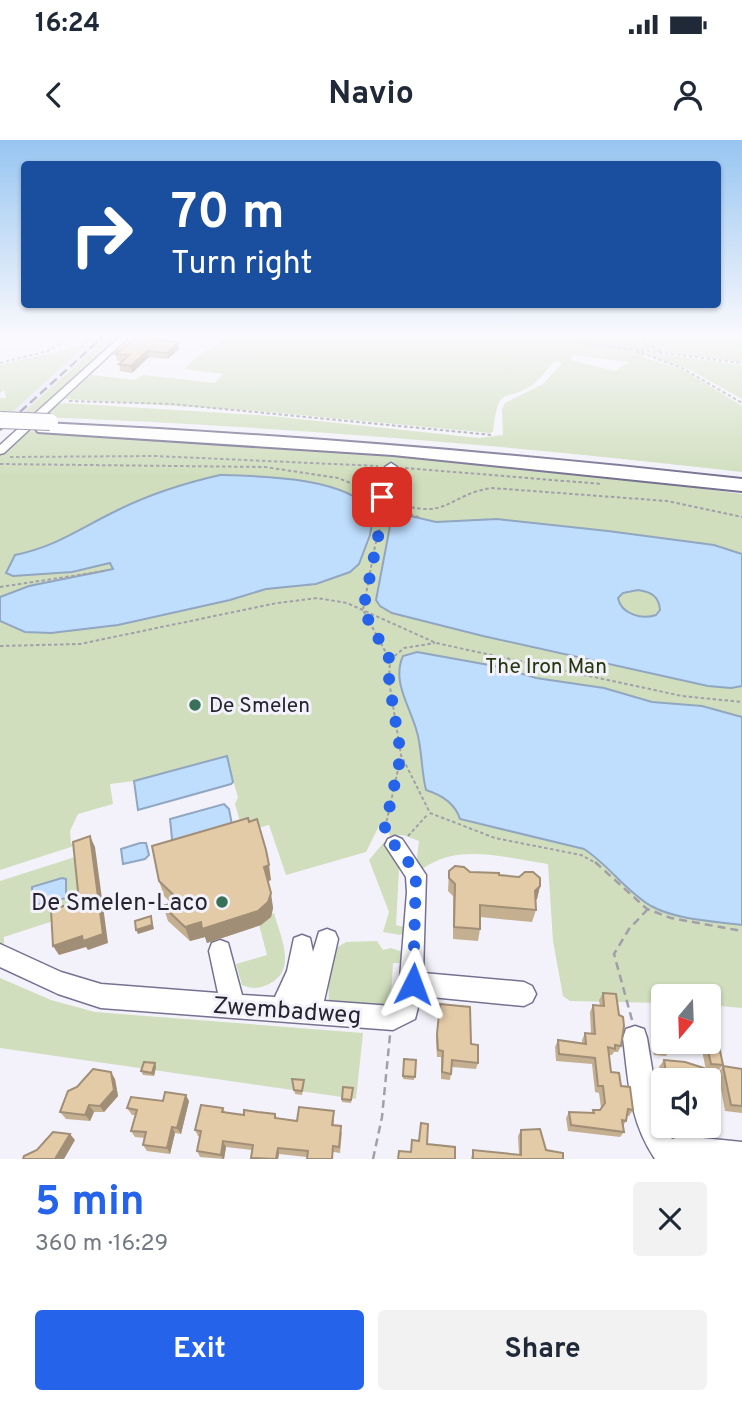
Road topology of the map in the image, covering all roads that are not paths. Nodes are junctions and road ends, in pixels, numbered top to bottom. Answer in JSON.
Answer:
{"nodes":[{"id":1,"x":76,"y":384,"type":"edge"},
{"id":2,"x":0,"y":420,"type":"edge"},
{"id":3,"x":47,"y":425,"type":"junction"},
{"id":4,"x":0,"y":427,"type":"edge"},
{"id":5,"x":0,"y":451,"type":"edge"},
{"id":6,"x":391,"y":467,"type":"road end"},
{"id":7,"x":742,"y":478,"type":"edge"},
{"id":8,"x":742,"y":485,"type":"edge"},
{"id":9,"x":385,"y":501,"type":"road end"},
{"id":10,"x":395,"y":845,"type":"road end"},
{"id":11,"x":327,"y":939,"type":"dead end"},
{"id":12,"x":302,"y":946,"type":"dead end"},
{"id":13,"x":220,"y":951,"type":"dead end"},
{"id":14,"x":0,"y":955,"type":"edge"},
{"id":15,"x":413,"y":984,"type":"junction"},
{"id":16,"x":524,"y":994,"type":"dead end"},
{"id":17,"x":233,"y":1006,"type":"junction"},
{"id":18,"x":281,"y":1009,"type":"junction"},
{"id":19,"x":310,"y":1012,"type":"junction"},
{"id":20,"x":635,"y":1038,"type":"dead end"},
{"id":21,"x":742,"y":1155,"type":"edge"},
{"id":22,"x":668,"y":1157,"type":"edge"}],
"edges":[{"from":1,"to":5,"type":"street"},
{"from":2,"to":3,"type":"highway","bridge":true},
{"from":3,"to":4,"type":"highway"},
{"from":3,"to":7,"type":"highway"},
{"from":3,"to":8,"type":"highway"},
{"from":6,"to":9,"type":"street"},
{"from":10,"to":15,"type":"street"},
{"from":11,"to":19,"type":"street"},
{"from":12,"to":18,"type":"street"},
{"from":13,"to":17,"type":"street"},
{"from":14,"to":17,"type":"street","name":"Zwembadweg"},
{"from":15,"to":16,"type":"street"},
{"from":15,"to":19,"type":"street","name":"Zwembadweg"},
{"from":17,"to":18,"type":"street","name":"Zwembadweg"},
{"from":18,"to":19,"type":"street","name":"Zwembadweg"},
{"from":20,"to":22,"type":"street"},
{"from":21,"to":22,"type":"street"}]}
